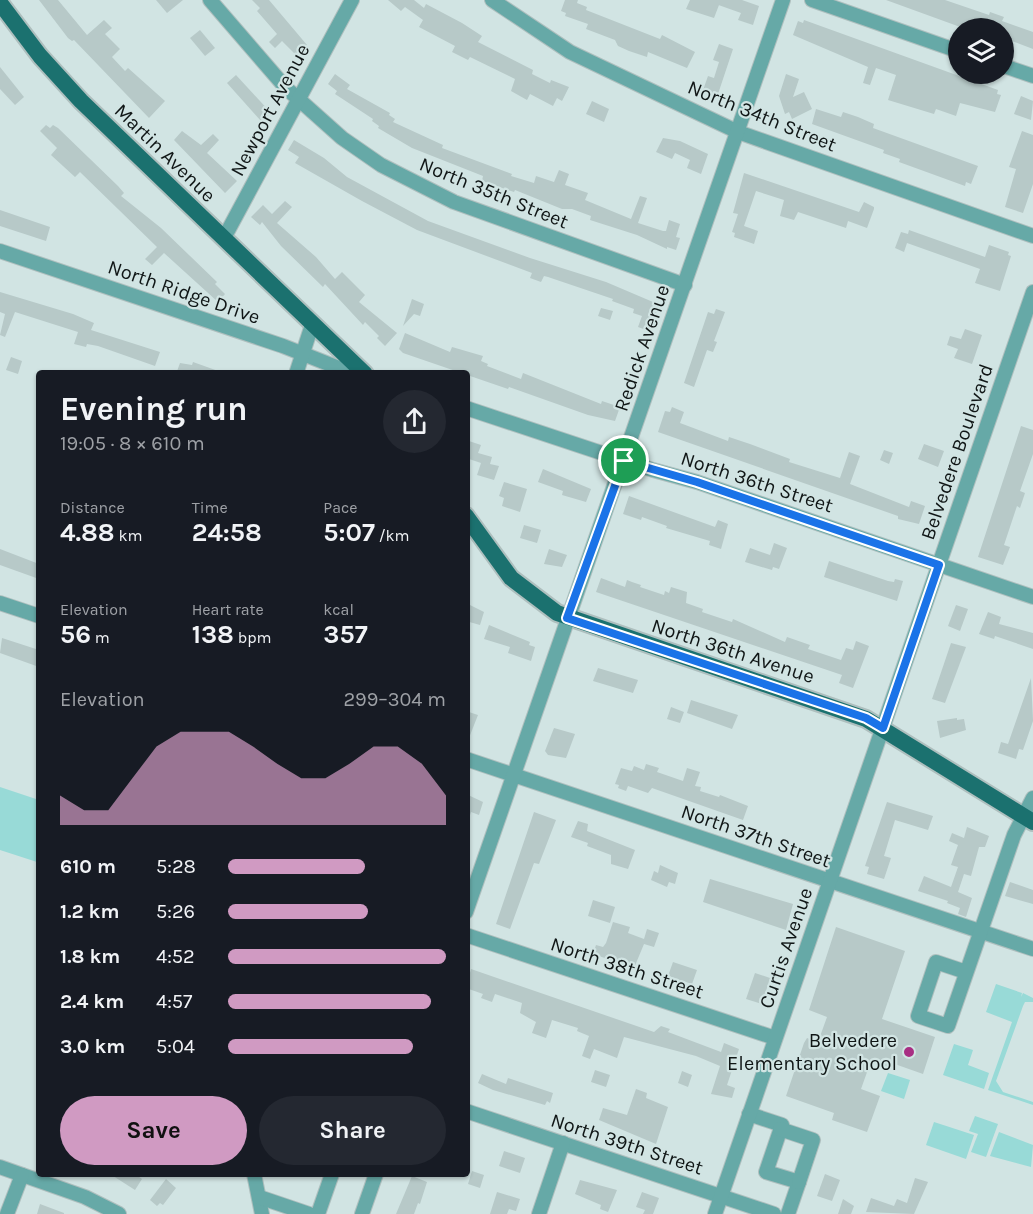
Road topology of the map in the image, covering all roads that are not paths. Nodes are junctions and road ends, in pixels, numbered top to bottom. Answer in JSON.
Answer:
{"nodes":[{"id":1,"x":210,"y":0,"type":"edge"},
{"id":2,"x":352,"y":0,"type":"edge"},
{"id":3,"x":492,"y":0,"type":"edge"},
{"id":4,"x":783,"y":0,"type":"edge"},
{"id":5,"x":812,"y":0,"type":"edge"},
{"id":6,"x":0,"y":3,"type":"edge"},
{"id":7,"x":948,"y":48,"type":"edge"},
{"id":8,"x":1014,"y":69,"type":"edge"},
{"id":9,"x":1033,"y":76,"type":"edge"},
{"id":10,"x":298,"y":100,"type":"junction"},
{"id":11,"x":738,"y":132,"type":"junction"},
{"id":12,"x":1033,"y":236,"type":"edge"},
{"id":13,"x":224,"y":238,"type":"junction"},
{"id":14,"x":0,"y":251,"type":"edge"},
{"id":15,"x":685,"y":285,"type":"junction"},
{"id":16,"x":1033,"y":291,"type":"edge"},
{"id":17,"x":312,"y":325,"type":"junction"},
{"id":18,"x":303,"y":353,"type":"junction"},
{"id":19,"x":297,"y":370,"type":"edge"},
{"id":20,"x":344,"y":370,"type":"edge"},
{"id":21,"x":361,"y":370,"type":"edge"},
{"id":22,"x":470,"y":409,"type":"edge"},
{"id":23,"x":624,"y":461,"type":"junction"},
{"id":24,"x":470,"y":522,"type":"edge"},
{"id":25,"x":939,"y":565,"type":"junction"},
{"id":26,"x":1033,"y":597,"type":"edge"},
{"id":27,"x":0,"y":603,"type":"edge"},
{"id":28,"x":36,"y":615,"type":"edge"},
{"id":29,"x":567,"y":618,"type":"junction"},
{"id":30,"x":883,"y":728,"type":"junction"},
{"id":31,"x":470,"y":760,"type":"edge"},
{"id":32,"x":513,"y":775,"type":"junction"},
{"id":33,"x":1033,"y":798,"type":"edge"},
{"id":34,"x":1028,"y":819,"type":"edge"},
{"id":35,"x":830,"y":881,"type":"junction"},
{"id":36,"x":471,"y":882,"type":"edge"},
{"id":37,"x":980,"y":931,"type":"junction"},
{"id":38,"x":470,"y":936,"type":"edge"},
{"id":39,"x":1033,"y":949,"type":"edge"},
{"id":40,"x":966,"y":972,"type":"junction"},
{"id":41,"x":776,"y":1038,"type":"junction"},
{"id":42,"x":470,"y":1112,"type":"edge"},
{"id":43,"x":749,"y":1114,"type":"junction"},
{"id":44,"x":780,"y":1129,"type":"junction"},
{"id":45,"x":563,"y":1143,"type":"junction"},
{"id":46,"x":0,"y":1167,"type":"edge"},
{"id":47,"x":22,"y":1175,"type":"junction"},
{"id":48,"x":255,"y":1177,"type":"edge"},
{"id":49,"x":331,"y":1177,"type":"edge"},
{"id":50,"x":375,"y":1177,"type":"edge"},
{"id":51,"x":799,"y":1182,"type":"junction"},
{"id":52,"x":721,"y":1196,"type":"junction"},
{"id":53,"x":259,"y":1197,"type":"junction"},
{"id":54,"x":7,"y":1214,"type":"edge"},
{"id":55,"x":120,"y":1214,"type":"edge"},
{"id":56,"x":262,"y":1214,"type":"edge"},
{"id":57,"x":309,"y":1214,"type":"edge"},
{"id":58,"x":318,"y":1214,"type":"edge"},
{"id":59,"x":362,"y":1214,"type":"edge"},
{"id":60,"x":539,"y":1214,"type":"edge"},
{"id":61,"x":715,"y":1214,"type":"edge"},
{"id":62,"x":774,"y":1214,"type":"edge"},
{"id":63,"x":788,"y":1214,"type":"edge"}],
"edges":[{"from":1,"to":10,"type":"street","name":"North 35th Street"},
{"from":2,"to":10,"type":"street","name":"Newport Avenue"},
{"from":3,"to":11,"type":"street","name":"North 34th Street"},
{"from":4,"to":11,"type":"street","name":"Redick Avenue"},
{"from":5,"to":7,"type":"street"},
{"from":6,"to":13,"type":"main road","name":"Martin Avenue"},
{"from":8,"to":9,"type":"street"},
{"from":10,"to":13,"type":"street","name":"Newport Avenue"},
{"from":10,"to":15,"type":"street","name":"North 35th Street"},
{"from":11,"to":12,"type":"street","name":"North 34th Street"},
{"from":11,"to":15,"type":"street","name":"Redick Avenue"},
{"from":13,"to":17,"type":"main road","name":"Martin Avenue"},
{"from":14,"to":18,"type":"street","name":"North Ridge Drive"},
{"from":15,"to":23,"type":"street","name":"Redick Avenue"},
{"from":16,"to":25,"type":"street","name":"Belvedere Boulevard"},
{"from":17,"to":18,"type":"street"},
{"from":17,"to":21,"type":"main road"},
{"from":18,"to":19,"type":"street"},
{"from":18,"to":20,"type":"street","name":"North Ridge Drive"},
{"from":22,"to":23,"type":"street","name":"North 36th Street"},
{"from":23,"to":25,"type":"street","name":"North 36th Street"},
{"from":23,"to":29,"type":"street","name":"Redick Avenue"},
{"from":24,"to":29,"type":"main road"},
{"from":25,"to":26,"type":"street","name":"North 36th Street"},
{"from":25,"to":30,"type":"street","name":"Belvedere Boulevard"},
{"from":27,"to":28,"type":"street"},
{"from":29,"to":30,"type":"main road","name":"North 36th Avenue"},
{"from":29,"to":32,"type":"street","name":"Redick Avenue"},
{"from":30,"to":34,"type":"main road","name":"North 36th Avenue"},
{"from":30,"to":35,"type":"street","name":"Curtis Avenue"},
{"from":31,"to":32,"type":"street","name":"North 37th Street"},
{"from":32,"to":35,"type":"street","name":"North 37th Street"},
{"from":32,"to":36,"type":"street","name":"Redick Avenue"},
{"from":33,"to":34,"type":"street"},
{"from":34,"to":37,"type":"street"},
{"from":35,"to":37,"type":"street","name":"North 37th Street"},
{"from":35,"to":41,"type":"street","name":"Curtis Avenue"},
{"from":37,"to":39,"type":"street","name":"North 37th Street"},
{"from":37,"to":40,"type":"street"},
{"from":38,"to":41,"type":"street","name":"North 38th Street"},
{"from":40,"to":40,"type":"street"},
{"from":41,"to":43,"type":"street","name":"Curtis Avenue"},
{"from":42,"to":45,"type":"street","name":"North 39th Street"},
{"from":43,"to":44,"type":"street"},
{"from":43,"to":52,"type":"street","name":"Curtis Avenue"},
{"from":44,"to":51,"type":"street"},
{"from":44,"to":51,"type":"street"},
{"from":45,"to":52,"type":"street","name":"North 39th Street"},
{"from":45,"to":60,"type":"street"},
{"from":46,"to":47,"type":"street"},
{"from":47,"to":54,"type":"street"},
{"from":47,"to":55,"type":"street"},
{"from":48,"to":53,"type":"street"},
{"from":49,"to":58,"type":"street"},
{"from":50,"to":59,"type":"street"},
{"from":51,"to":63,"type":"street"},
{"from":52,"to":61,"type":"street","name":"Curtis Avenue"},
{"from":52,"to":62,"type":"street","name":"North 39th Street"},
{"from":53,"to":56,"type":"street"},
{"from":53,"to":57,"type":"street"}]}
